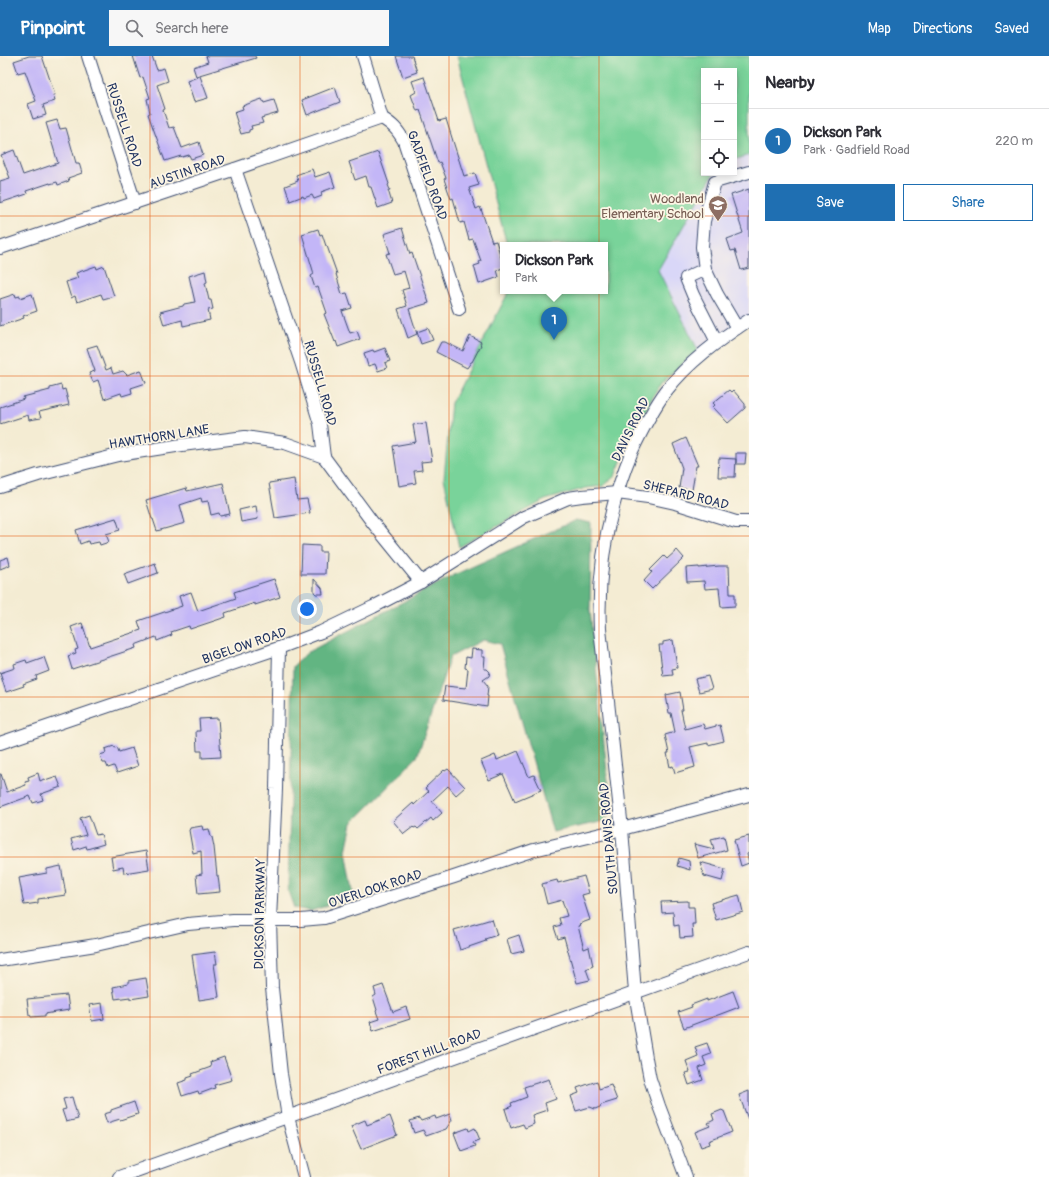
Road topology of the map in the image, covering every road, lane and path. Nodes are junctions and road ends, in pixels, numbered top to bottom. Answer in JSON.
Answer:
{"nodes":[{"id":1,"x":88,"y":56,"type":"edge"},
{"id":2,"x":363,"y":56,"type":"edge"},
{"id":3,"x":382,"y":118,"type":"junction"},
{"id":4,"x":235,"y":169,"type":"junction"},
{"id":5,"x":749,"y":172,"type":"edge"},
{"id":6,"x":135,"y":203,"type":"junction"},
{"id":7,"x":0,"y":248,"type":"edge"},
{"id":8,"x":705,"y":269,"type":"junction"},
{"id":9,"x":459,"y":309,"type":"dead end"},
{"id":10,"x":749,"y":320,"type":"edge"},
{"id":11,"x":737,"y":328,"type":"junction"},
{"id":12,"x":718,"y":342,"type":"junction"},
{"id":13,"x":324,"y":457,"type":"junction"},
{"id":14,"x":0,"y":487,"type":"edge"},
{"id":15,"x":617,"y":493,"type":"junction"},
{"id":16,"x":749,"y":522,"type":"edge"},
{"id":17,"x":421,"y":582,"type":"junction"},
{"id":18,"x":279,"y":648,"type":"junction"},
{"id":19,"x":0,"y":743,"type":"edge"},
{"id":20,"x":749,"y":794,"type":"edge"},
{"id":21,"x":622,"y":829,"type":"junction"},
{"id":22,"x":270,"y":920,"type":"junction"},
{"id":23,"x":749,"y":952,"type":"edge"},
{"id":24,"x":0,"y":960,"type":"edge"},
{"id":25,"x":635,"y":992,"type":"junction"},
{"id":26,"x":288,"y":1117,"type":"junction"},
{"id":27,"x":119,"y":1177,"type":"edge"},
{"id":28,"x":304,"y":1177,"type":"edge"},
{"id":29,"x":686,"y":1177,"type":"edge"}],
"edges":[{"from":1,"to":6,"type":"street","name":"RUSSELL ROAD"},
{"from":2,"to":3,"type":"street"},
{"from":3,"to":4,"type":"street","name":"AUSTIN ROAD"},
{"from":3,"to":9,"type":"street","name":"GADFIELD ROAD"},
{"from":4,"to":6,"type":"street","name":"AUSTIN ROAD"},
{"from":4,"to":13,"type":"street","name":"RUSSELL ROAD"},
{"from":5,"to":8,"type":"street"},
{"from":6,"to":7,"type":"street","name":"AUSTIN ROAD"},
{"from":8,"to":11,"type":"street"},
{"from":8,"to":12,"type":"street"},
{"from":10,"to":11,"type":"street","name":"DAVIS ROAD"},
{"from":11,"to":12,"type":"street","name":"DAVIS ROAD"},
{"from":12,"to":15,"type":"street","name":"DAVIS ROAD"},
{"from":13,"to":14,"type":"street","name":"HAWTHORN LANE"},
{"from":13,"to":17,"type":"street","name":"RUSSELL ROAD"},
{"from":15,"to":16,"type":"street","name":"SHEPARD ROAD"},
{"from":15,"to":17,"type":"street","name":"BIGELOW ROAD"},
{"from":15,"to":21,"type":"street","name":"SOUTH DAVIS ROAD"},
{"from":17,"to":18,"type":"street","name":"BIGELOW ROAD"},
{"from":18,"to":19,"type":"street","name":"BIGELOW ROAD"},
{"from":18,"to":22,"type":"street","name":"DICKSON PARKWAY"},
{"from":20,"to":21,"type":"street","name":"OVERLOOK ROAD"},
{"from":21,"to":22,"type":"street","name":"OVERLOOK ROAD"},
{"from":21,"to":25,"type":"street","name":"SOUTH DAVIS ROAD"},
{"from":22,"to":24,"type":"street","name":"OVERLOOK ROAD"},
{"from":22,"to":26,"type":"street","name":"DICKSON PARKWAY"},
{"from":23,"to":25,"type":"street","name":"FOREST HILL ROAD"},
{"from":25,"to":26,"type":"street","name":"FOREST HILL ROAD"},
{"from":25,"to":29,"type":"street","name":"SOUTH DAVIS ROAD"},
{"from":26,"to":27,"type":"street","name":"FOREST HILL ROAD"},
{"from":26,"to":28,"type":"street","name":"DICKSON PARKWAY"}]}
